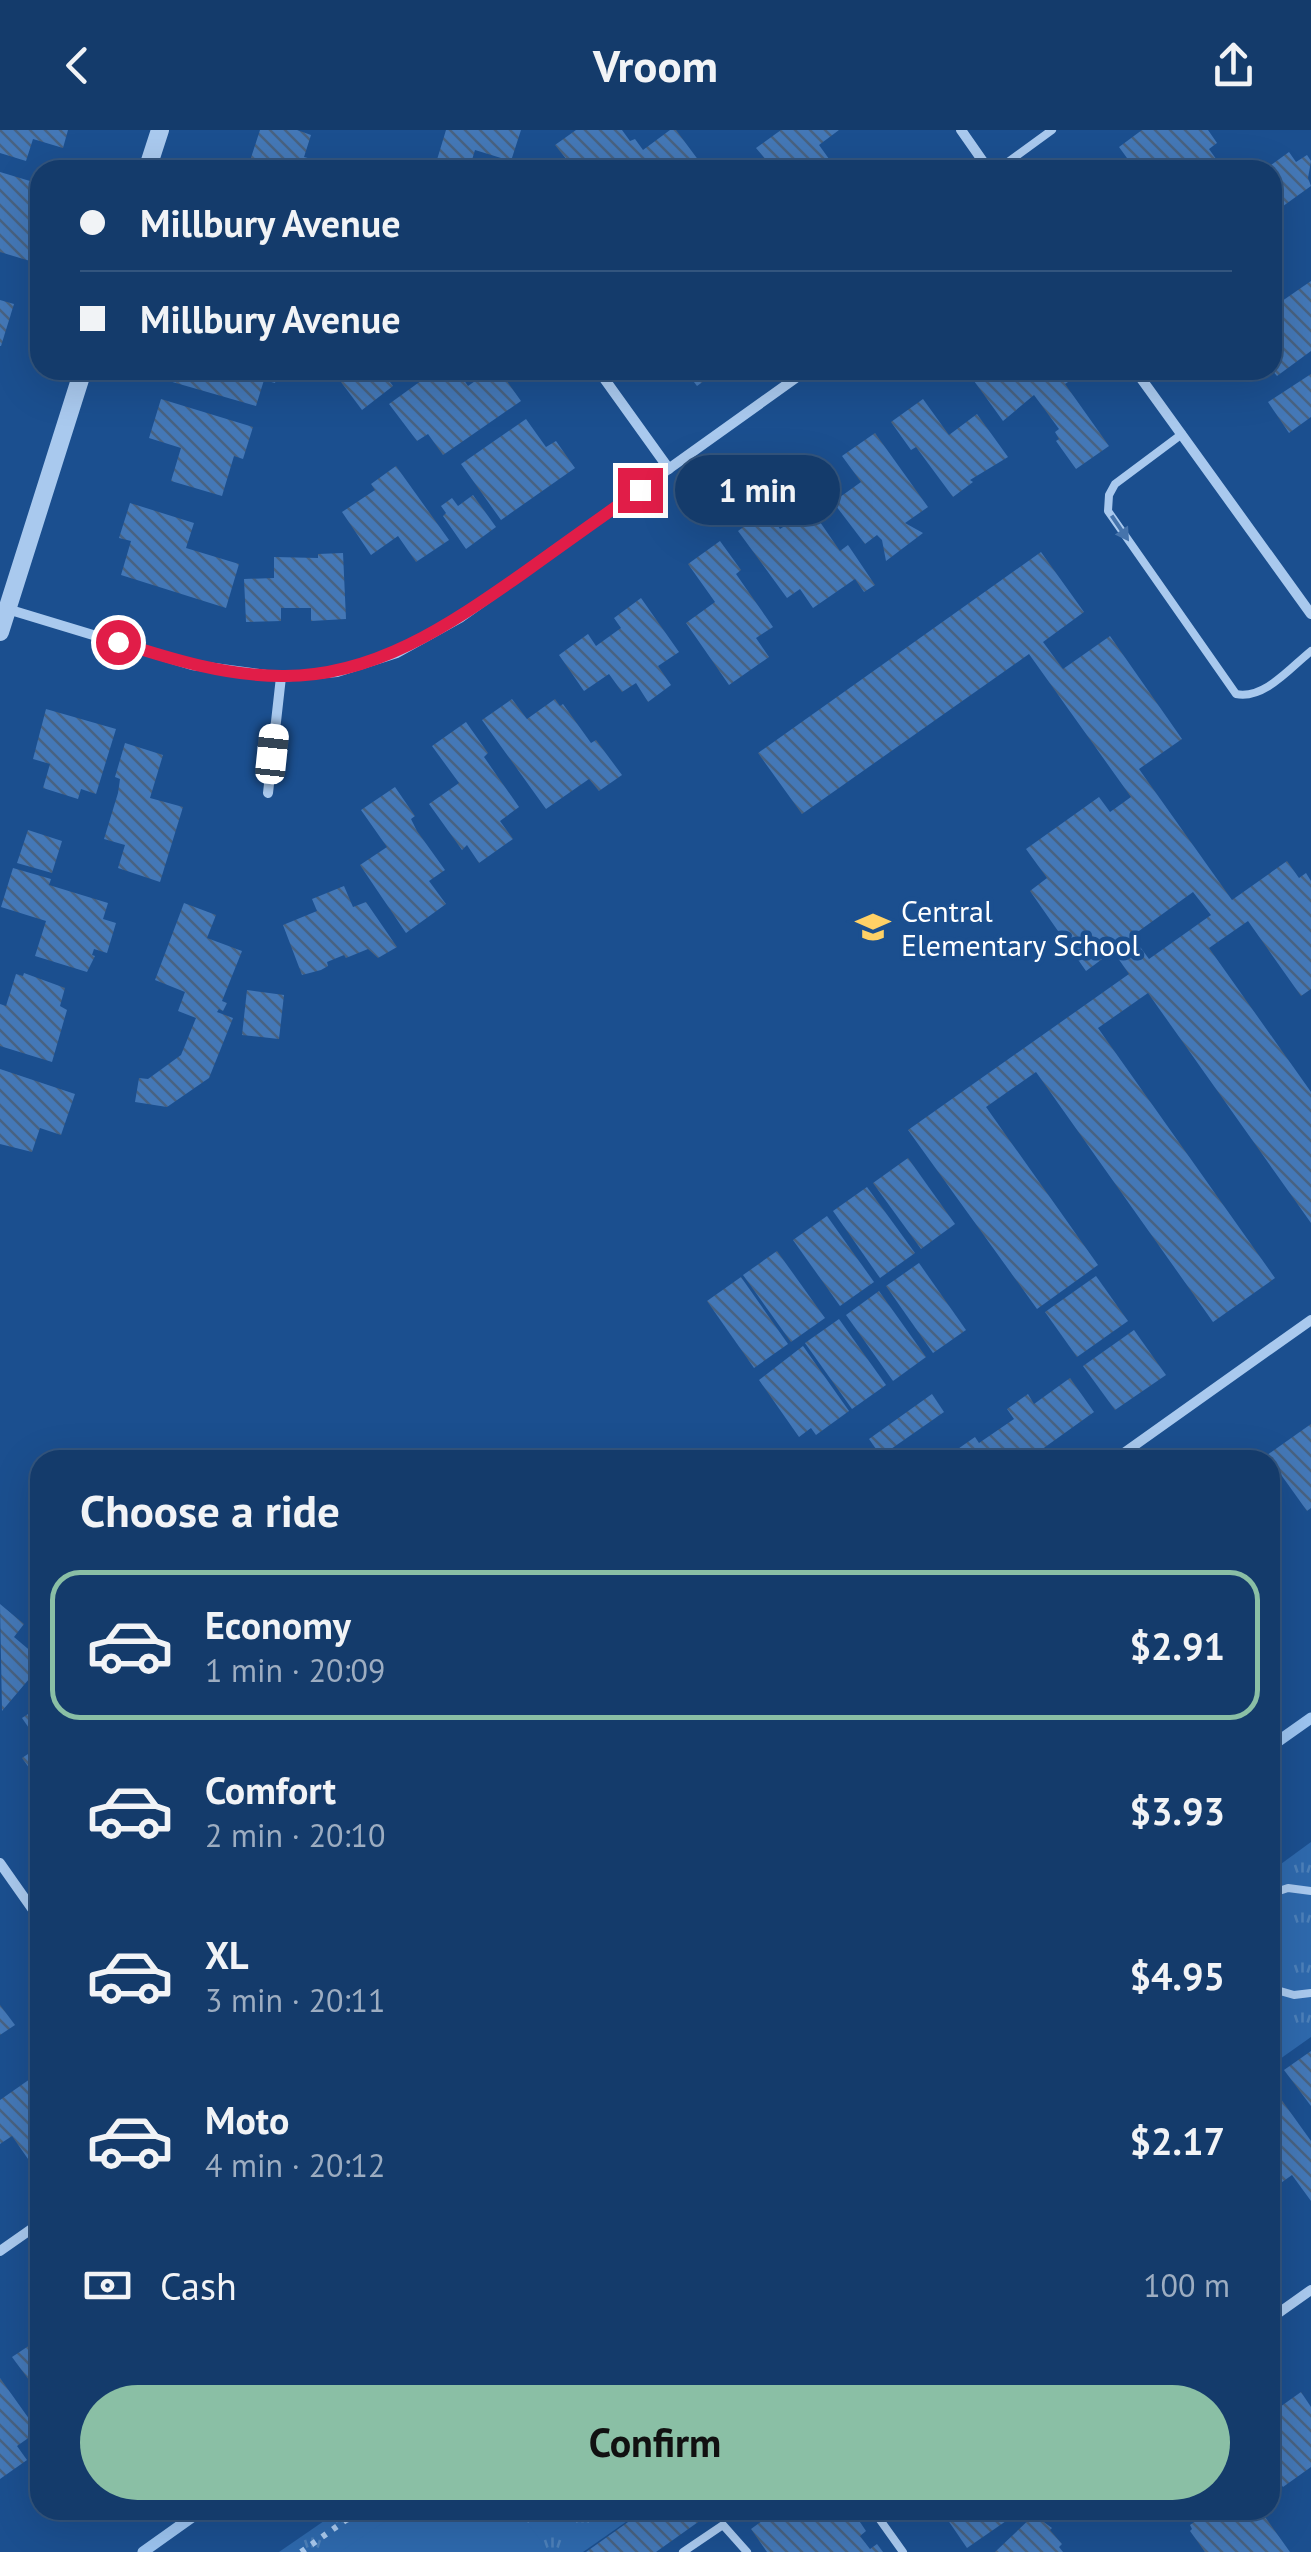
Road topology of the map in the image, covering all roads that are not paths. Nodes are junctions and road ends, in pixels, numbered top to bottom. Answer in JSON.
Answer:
{"nodes":[{"id":1,"x":160,"y":130,"type":"edge"},
{"id":2,"x":961,"y":130,"type":"edge"},
{"id":3,"x":1052,"y":130,"type":"edge"},
{"id":4,"x":150,"y":160,"type":"edge"},
{"id":5,"x":982,"y":160,"type":"edge"},
{"id":6,"x":1011,"y":160,"type":"edge"},
{"id":7,"x":80,"y":380,"type":"edge"},
{"id":8,"x":605,"y":380,"type":"edge"},
{"id":9,"x":793,"y":380,"type":"edge"},
{"id":10,"x":1143,"y":380,"type":"edge"},
{"id":11,"x":1182,"y":434,"type":"junction"},
{"id":12,"x":669,"y":469,"type":"junction"},
{"id":13,"x":4,"y":608,"type":"edge"},
{"id":14,"x":1311,"y":614,"type":"edge"},
{"id":15,"x":0,"y":632,"type":"edge"},
{"id":16,"x":1311,"y":651,"type":"edge"},
{"id":17,"x":281,"y":676,"type":"junction"},
{"id":18,"x":268,"y":793,"type":"dead end"},
{"id":19,"x":1311,"y":1320,"type":"edge"},
{"id":20,"x":1128,"y":1450,"type":"edge"},
{"id":21,"x":0,"y":1863,"type":"edge"},
{"id":22,"x":1280,"y":1891,"type":"edge"},
{"id":23,"x":1311,"y":1891,"type":"edge"},
{"id":24,"x":30,"y":1906,"type":"edge"},
{"id":25,"x":1280,"y":1991,"type":"edge"},
{"id":26,"x":1311,"y":1993,"type":"edge"},
{"id":27,"x":30,"y":2230,"type":"edge"},
{"id":28,"x":0,"y":2252,"type":"edge"},
{"id":29,"x":1311,"y":2290,"type":"edge"},
{"id":30,"x":1280,"y":2312,"type":"edge"},
{"id":31,"x":880,"y":2520,"type":"edge"},
{"id":32,"x":684,"y":2552,"type":"edge"},
{"id":33,"x":746,"y":2552,"type":"edge"},
{"id":34,"x":903,"y":2552,"type":"edge"}],
"edges":[{"from":1,"to":4,"type":"street"},
{"from":2,"to":5,"type":"street"},
{"from":3,"to":6,"type":"lane"},
{"from":7,"to":13,"type":"street"},
{"from":8,"to":12,"type":"street"},
{"from":9,"to":12,"type":"street"},
{"from":10,"to":11,"type":"street"},
{"from":11,"to":14,"type":"street"},
{"from":11,"to":16,"type":"lane","one_way":true},
{"from":12,"to":17,"type":"street"},
{"from":13,"to":15,"type":"street"},
{"from":13,"to":17,"type":"street"},
{"from":17,"to":18,"type":"street"},
{"from":19,"to":20,"type":"street"},
{"from":21,"to":24,"type":"street"},
{"from":22,"to":23,"type":"lane"},
{"from":25,"to":26,"type":"lane"},
{"from":27,"to":28,"type":"street"},
{"from":29,"to":30,"type":"street"},
{"from":31,"to":34,"type":"lane"},
{"from":32,"to":33,"type":"lane"}]}
